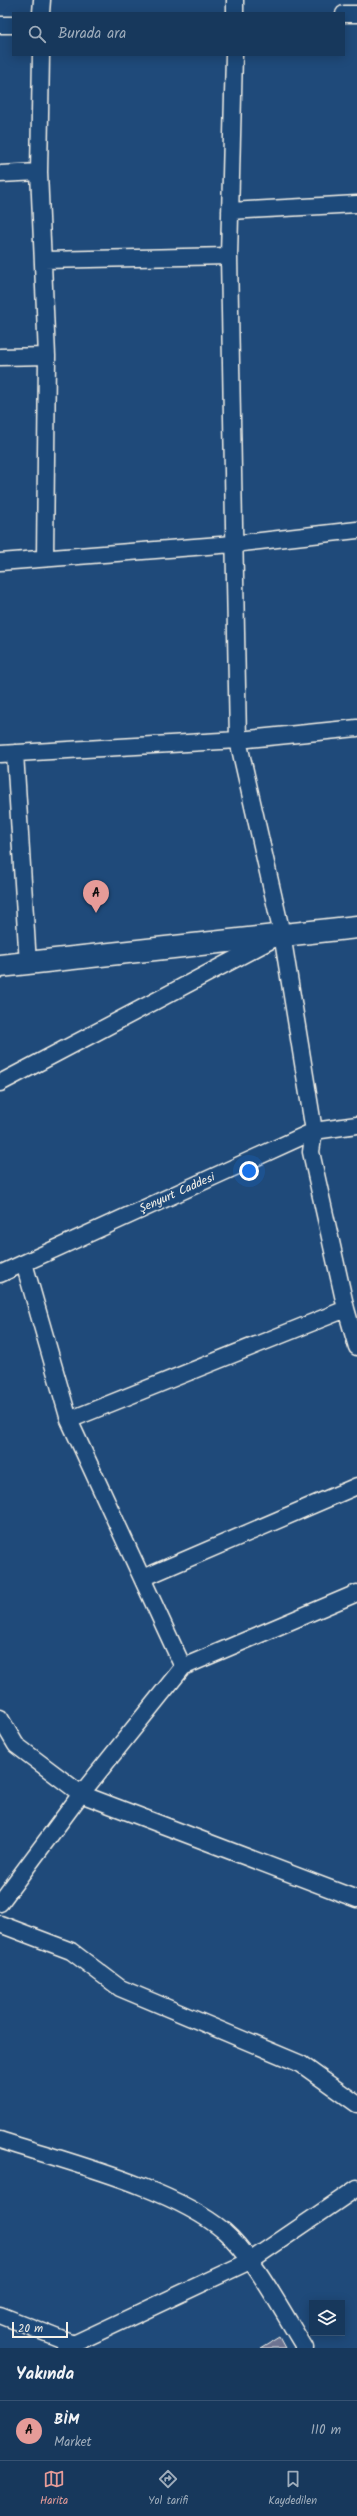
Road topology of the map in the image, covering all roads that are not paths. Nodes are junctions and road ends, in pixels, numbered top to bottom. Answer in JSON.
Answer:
{"nodes":[{"id":1,"x":42,"y":0,"type":"edge"},
{"id":2,"x":235,"y":0,"type":"edge"},
{"id":3,"x":42,"y":12,"type":"edge"},
{"id":4,"x":235,"y":12,"type":"edge"},
{"id":5,"x":345,"y":14,"type":"edge"},
{"id":6,"x":357,"y":14,"type":"edge"},
{"id":7,"x":0,"y":25,"type":"edge"},
{"id":8,"x":12,"y":25,"type":"edge"},
{"id":9,"x":41,"y":56,"type":"edge"},
{"id":10,"x":234,"y":56,"type":"edge"},
{"id":11,"x":40,"y":172,"type":"junction"},
{"id":12,"x":0,"y":174,"type":"edge"},
{"id":13,"x":357,"y":204,"type":"edge"},
{"id":14,"x":230,"y":211,"type":"junction"},
{"id":15,"x":229,"y":256,"type":"junction"},
{"id":16,"x":44,"y":260,"type":"junction"},
{"id":17,"x":46,"y":356,"type":"junction"},
{"id":18,"x":0,"y":357,"type":"edge"},
{"id":19,"x":357,"y":530,"type":"edge"},
{"id":20,"x":233,"y":544,"type":"junction"},
{"id":21,"x":44,"y":558,"type":"junction"},
{"id":22,"x":0,"y":562,"type":"edge"},
{"id":23,"x":357,"y":728,"type":"edge"},
{"id":24,"x":238,"y":740,"type":"junction"},
{"id":25,"x":8,"y":753,"type":"edge"},
{"id":26,"x":357,"y":927,"type":"edge"},
{"id":27,"x":282,"y":934,"type":"junction"},
{"id":28,"x":28,"y":964,"type":"junction"},
{"id":29,"x":0,"y":966,"type":"edge"},
{"id":30,"x":0,"y":1083,"type":"edge"},
{"id":31,"x":357,"y":1125,"type":"edge"},
{"id":32,"x":314,"y":1131,"type":"junction"},
{"id":33,"x":24,"y":1263,"type":"junction"},
{"id":34,"x":0,"y":1274,"type":"edge"},
{"id":35,"x":350,"y":1291,"type":"edge"},
{"id":36,"x":346,"y":1308,"type":"junction"},
{"id":37,"x":357,"y":1347,"type":"edge"},
{"id":38,"x":69,"y":1420,"type":"junction"},
{"id":39,"x":357,"y":1486,"type":"edge"},
{"id":40,"x":143,"y":1578,"type":"junction"},
{"id":41,"x":357,"y":1594,"type":"edge"},
{"id":42,"x":183,"y":1667,"type":"junction"},
{"id":43,"x":0,"y":1718,"type":"edge"},
{"id":44,"x":81,"y":1794,"type":"junction"},
{"id":45,"x":357,"y":1899,"type":"edge"},
{"id":46,"x":0,"y":1903,"type":"edge"},
{"id":47,"x":0,"y":1924,"type":"edge"},
{"id":48,"x":357,"y":2104,"type":"edge"},
{"id":49,"x":0,"y":2140,"type":"edge"},
{"id":50,"x":357,"y":2188,"type":"edge"},
{"id":51,"x":250,"y":2261,"type":"junction"},
{"id":52,"x":0,"y":2315,"type":"edge"},
{"id":53,"x":69,"y":2346,"type":"edge"},
{"id":54,"x":305,"y":2348,"type":"edge"}],
"edges":[{"from":1,"to":3,"type":"street"},
{"from":2,"to":4,"type":"street"},
{"from":5,"to":6,"type":"street"},
{"from":7,"to":8,"type":"street"},
{"from":9,"to":11,"type":"street"},
{"from":10,"to":14,"type":"street"},
{"from":11,"to":12,"type":"street"},
{"from":11,"to":16,"type":"street"},
{"from":13,"to":14,"type":"street"},
{"from":14,"to":15,"type":"street"},
{"from":15,"to":16,"type":"street"},
{"from":15,"to":20,"type":"street"},
{"from":16,"to":17,"type":"street"},
{"from":17,"to":18,"type":"street"},
{"from":17,"to":21,"type":"street"},
{"from":19,"to":20,"type":"street"},
{"from":20,"to":21,"type":"street"},
{"from":20,"to":24,"type":"street"},
{"from":21,"to":22,"type":"street"},
{"from":23,"to":24,"type":"street"},
{"from":24,"to":25,"type":"street"},
{"from":24,"to":27,"type":"street"},
{"from":25,"to":28,"type":"street"},
{"from":26,"to":27,"type":"street"},
{"from":27,"to":28,"type":"street"},
{"from":27,"to":30,"type":"street"},
{"from":27,"to":32,"type":"street"},
{"from":28,"to":29,"type":"street"},
{"from":31,"to":32,"type":"street","name":"Şenyurt Caddesi"},
{"from":32,"to":33,"type":"street","name":"Şenyurt Caddesi"},
{"from":32,"to":35,"type":"street"},
{"from":33,"to":34,"type":"street","name":"Şenyurt Caddesi"},
{"from":33,"to":38,"type":"street"},
{"from":35,"to":36,"type":"street"},
{"from":36,"to":37,"type":"street"},
{"from":36,"to":38,"type":"street"},
{"from":38,"to":40,"type":"street"},
{"from":39,"to":40,"type":"street"},
{"from":40,"to":42,"type":"street"},
{"from":41,"to":42,"type":"street"},
{"from":42,"to":44,"type":"street"},
{"from":43,"to":44,"type":"street"},
{"from":44,"to":45,"type":"street"},
{"from":44,"to":46,"type":"street"},
{"from":47,"to":48,"type":"street"},
{"from":49,"to":51,"type":"street"},
{"from":50,"to":51,"type":"street"},
{"from":51,"to":53,"type":"street"},
{"from":51,"to":54,"type":"street"},
{"from":52,"to":53,"type":"street"}]}
